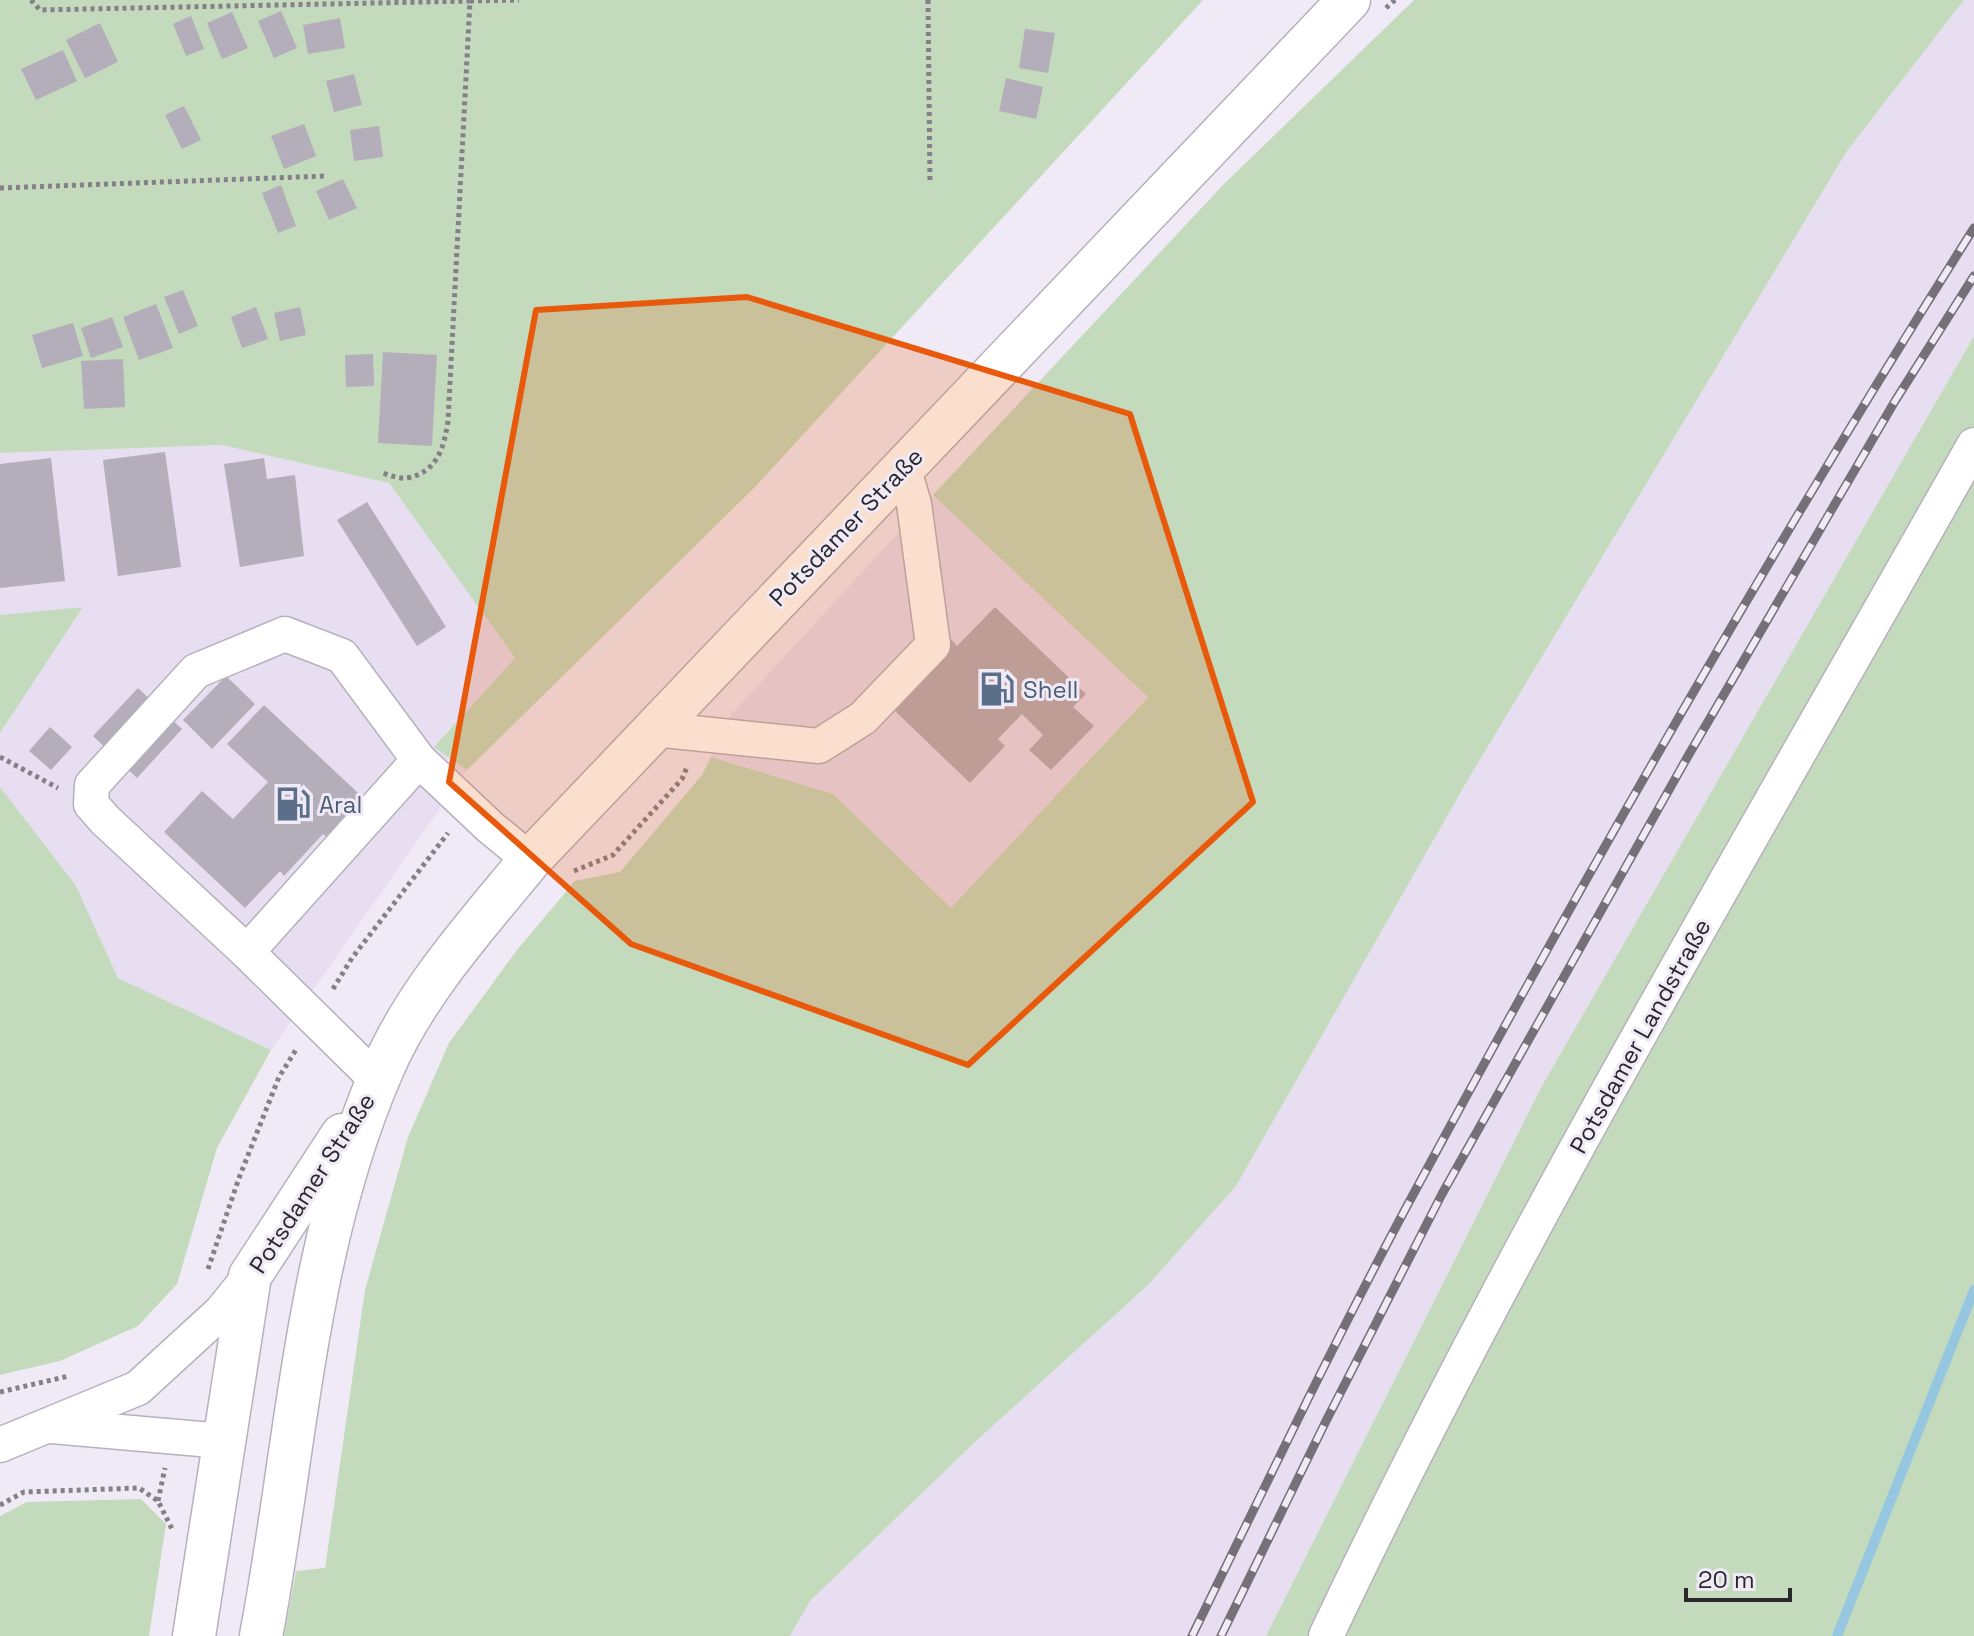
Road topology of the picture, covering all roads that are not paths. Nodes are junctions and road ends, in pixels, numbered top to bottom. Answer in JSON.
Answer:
{"nodes":[{"id":1,"x":1349,"y":0,"type":"edge"},
{"id":2,"x":1974,"y":445,"type":"edge"},
{"id":3,"x":903,"y":467,"type":"junction"},
{"id":4,"x":654,"y":729,"type":"junction"},
{"id":5,"x":419,"y":760,"type":"junction"},
{"id":6,"x":548,"y":867,"type":"junction"},
{"id":7,"x":247,"y":952,"type":"junction"},
{"id":8,"x":378,"y":1081,"type":"junction"},
{"id":9,"x":250,"y":1276,"type":"junction"},
{"id":10,"x":42,"y":1426,"type":"junction"},
{"id":11,"x":223,"y":1441,"type":"junction"},
{"id":12,"x":0,"y":1445,"type":"edge"},
{"id":13,"x":291,"y":1449,"type":"junction"},
{"id":14,"x":194,"y":1636,"type":"edge"},
{"id":15,"x":261,"y":1636,"type":"edge"},
{"id":16,"x":1326,"y":1636,"type":"edge"}],
"edges":[{"from":1,"to":3,"type":"main road","name":"Potsdamer Straße"},
{"from":2,"to":16,"type":"street","name":"Potsdamer Landstraße"},
{"from":3,"to":4,"type":"main road","name":"Potsdamer Straße"},
{"from":3,"to":4,"type":"street"},
{"from":4,"to":6,"type":"main road","name":"Potsdamer Straße"},
{"from":5,"to":6,"type":"street"},
{"from":5,"to":7,"type":"street"},
{"from":5,"to":7,"type":"street"},
{"from":6,"to":8,"type":"main road","name":"Potsdamer Straße"},
{"from":7,"to":8,"type":"street"},
{"from":8,"to":9,"type":"main road","name":"Potsdamer Straße"},
{"from":8,"to":13,"type":"main road","name":"Potsdamer Straße"},
{"from":9,"to":10,"type":"street"},
{"from":9,"to":11,"type":"main road","name":"Potsdamer Straße"},
{"from":10,"to":11,"type":"street"},
{"from":10,"to":12,"type":"street"},
{"from":11,"to":13,"type":"main road"},
{"from":11,"to":14,"type":"main road","name":"Potsdamer Straße"},
{"from":13,"to":15,"type":"main road","name":"Potsdamer Straße"}]}
